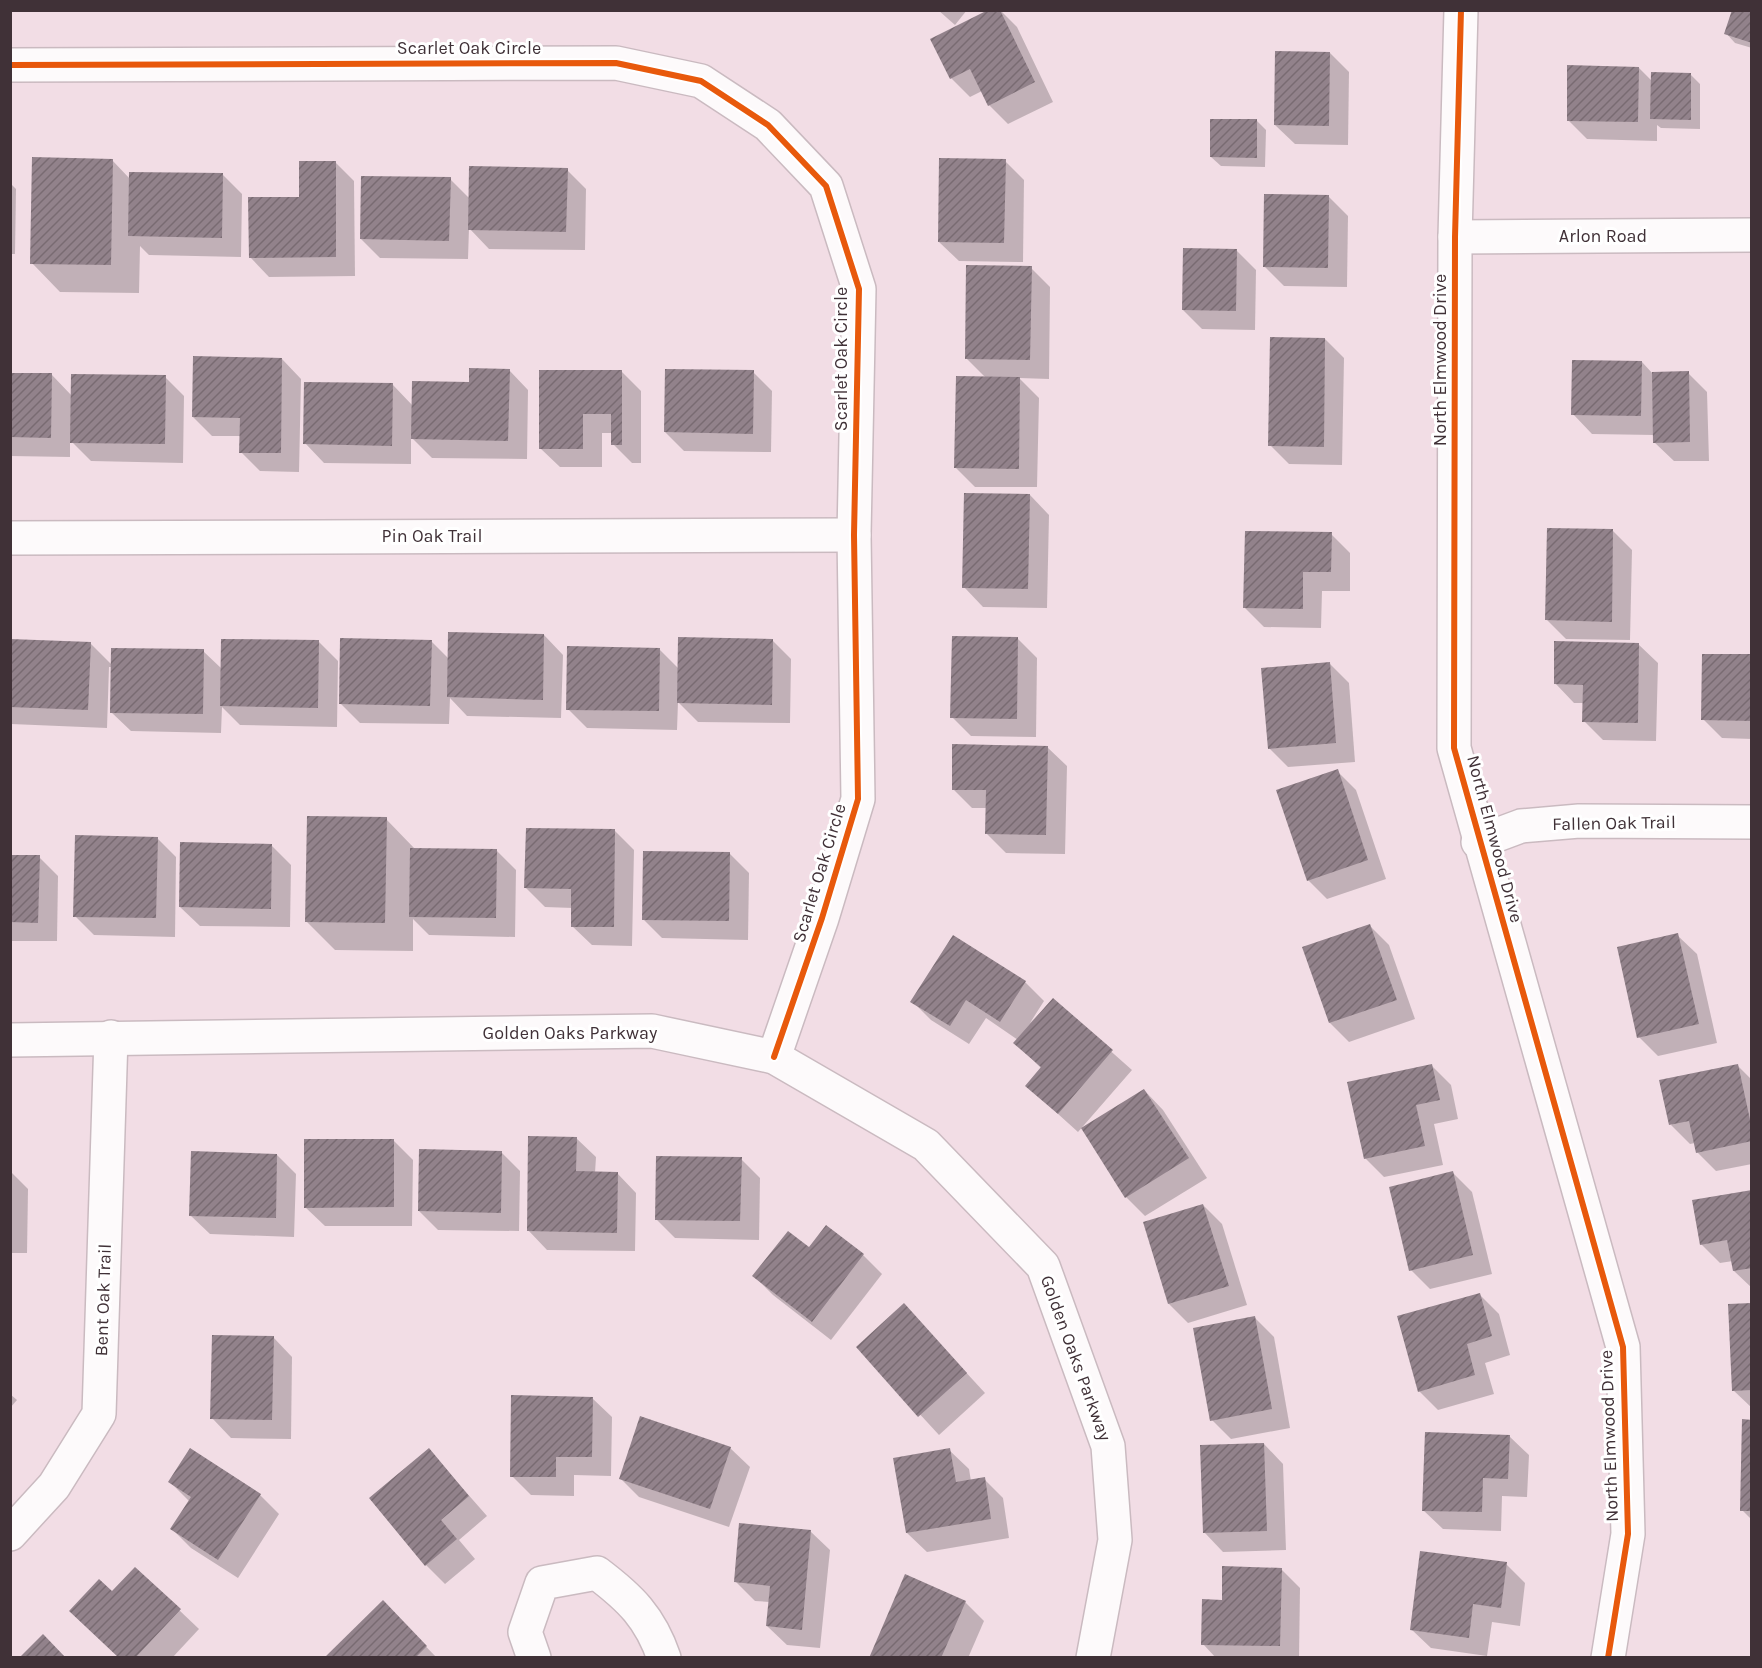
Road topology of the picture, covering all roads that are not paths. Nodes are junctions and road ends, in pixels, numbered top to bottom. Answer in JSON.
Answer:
{"nodes":[{"id":1,"x":1461,"y":10,"type":"edge"},
{"id":2,"x":10,"y":65,"type":"edge"},
{"id":3,"x":1752,"y":235,"type":"edge"},
{"id":4,"x":1455,"y":237,"type":"junction"},
{"id":5,"x":854,"y":535,"type":"junction"},
{"id":6,"x":10,"y":538,"type":"edge"},
{"id":7,"x":1752,"y":822,"type":"edge"},
{"id":8,"x":1478,"y":842,"type":"junction"},
{"id":9,"x":111,"y":1037,"type":"junction"},
{"id":10,"x":10,"y":1040,"type":"edge"},
{"id":11,"x":774,"y":1057,"type":"junction"},
{"id":12,"x":10,"y":1534,"type":"edge"},
{"id":13,"x":534,"y":1658,"type":"edge"},
{"id":14,"x":663,"y":1658,"type":"edge"},
{"id":15,"x":1093,"y":1658,"type":"edge"},
{"id":16,"x":1608,"y":1658,"type":"edge"}],
"edges":[{"from":1,"to":4,"type":"street","name":"North Elmwood Drive"},
{"from":2,"to":5,"type":"street","name":"Scarlet Oak Circle"},
{"from":3,"to":4,"type":"street","name":"Arlon Road"},
{"from":4,"to":8,"type":"street","name":"North Elmwood Drive"},
{"from":5,"to":6,"type":"street","name":"Pin Oak Trail"},
{"from":5,"to":11,"type":"street","name":"Scarlet Oak Circle"},
{"from":7,"to":8,"type":"street","name":"Fallen Oak Trail"},
{"from":8,"to":16,"type":"street","name":"North Elmwood Drive"},
{"from":9,"to":10,"type":"street","name":"Golden Oaks Parkway"},
{"from":9,"to":11,"type":"street","name":"Golden Oaks Parkway"},
{"from":9,"to":12,"type":"street","name":"Bent Oak Trail"},
{"from":11,"to":15,"type":"street","name":"Golden Oaks Parkway"},
{"from":13,"to":14,"type":"street"}]}
